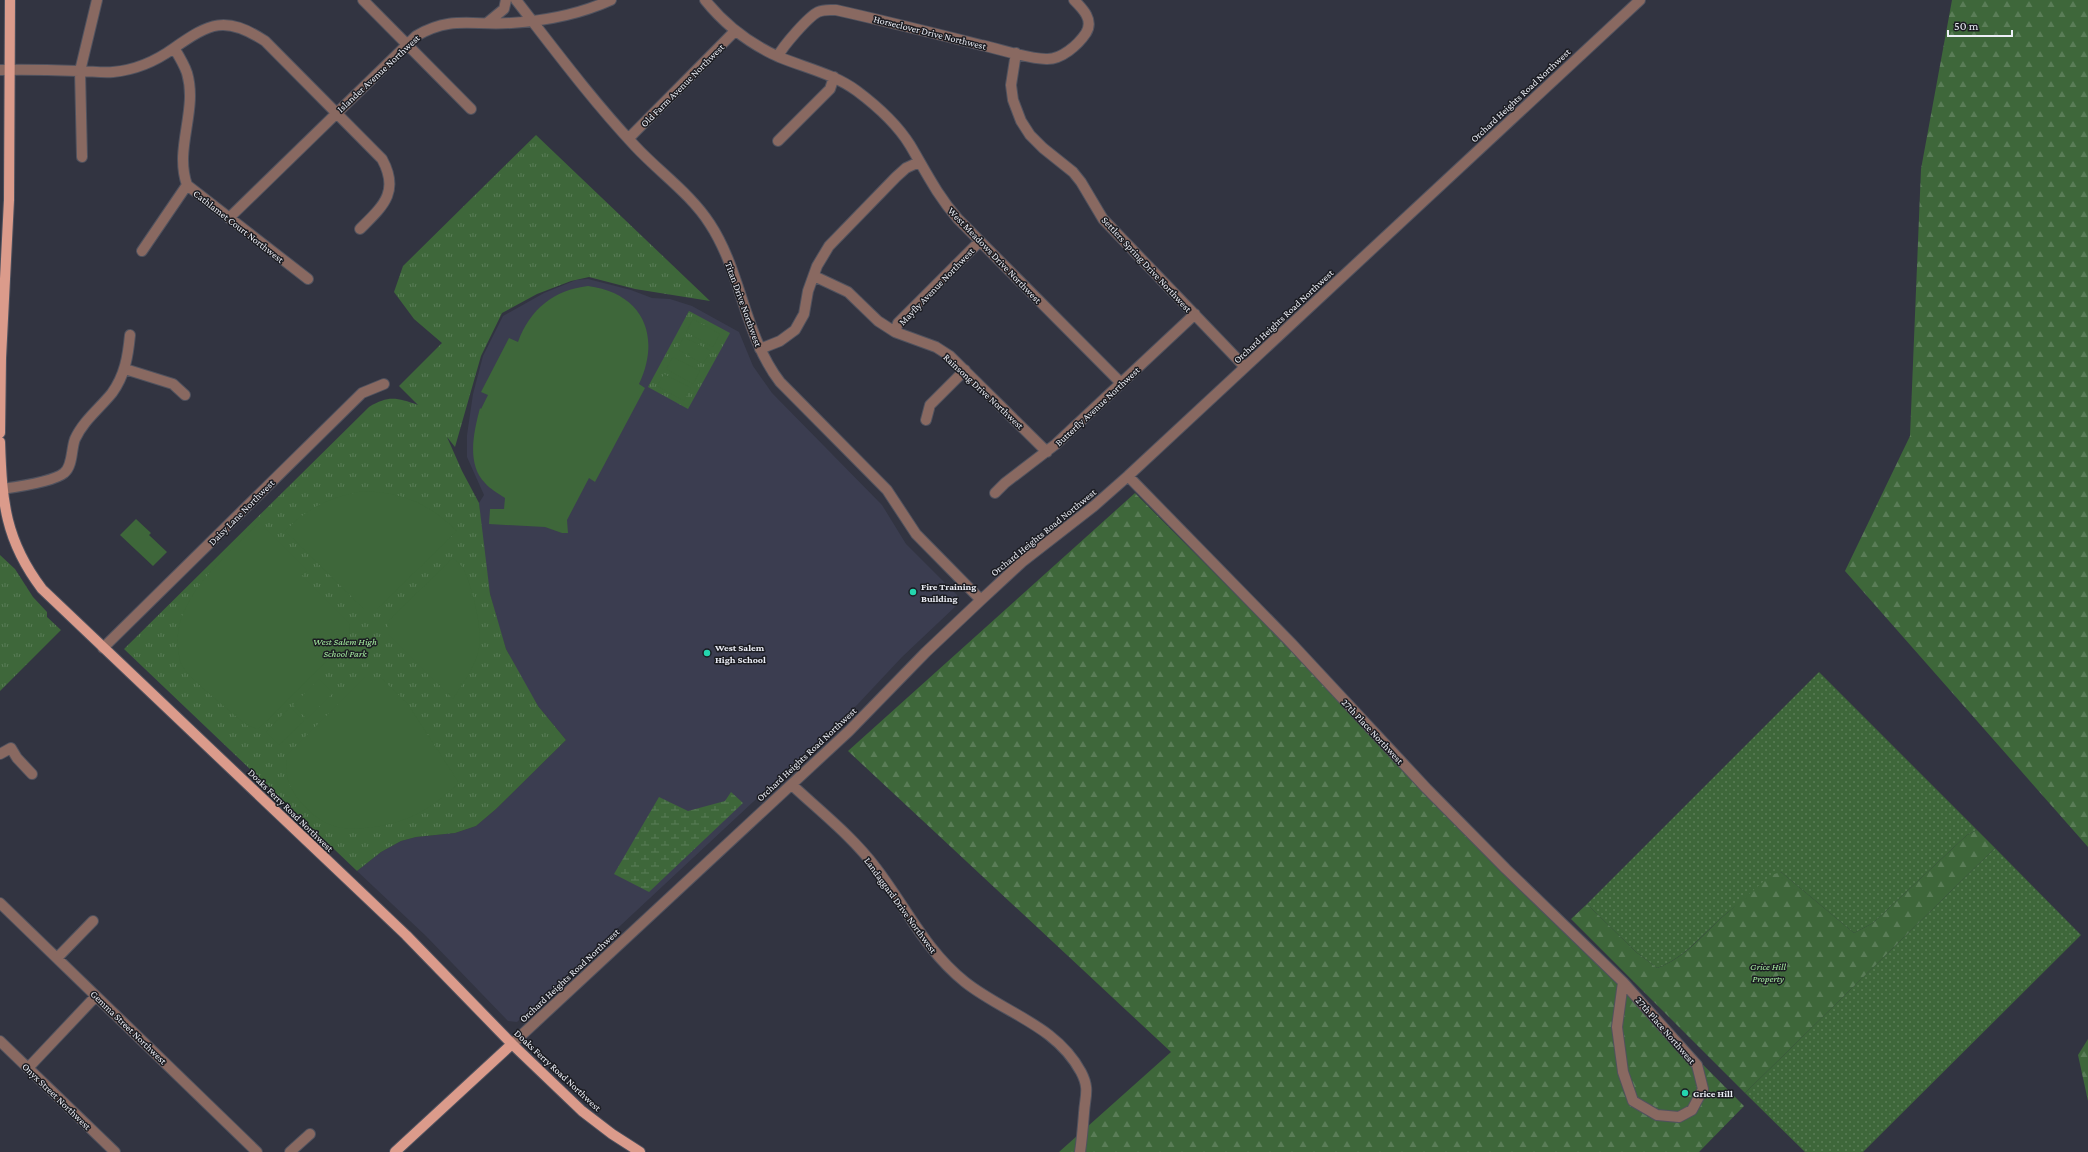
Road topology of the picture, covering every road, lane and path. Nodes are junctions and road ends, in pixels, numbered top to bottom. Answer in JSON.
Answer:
{"nodes":[{"id":1,"x":10,"y":0,"type":"edge"},
{"id":2,"x":96,"y":0,"type":"edge"},
{"id":3,"x":363,"y":0,"type":"edge"},
{"id":4,"x":506,"y":0,"type":"edge"},
{"id":5,"x":516,"y":0,"type":"edge"},
{"id":6,"x":611,"y":0,"type":"edge"},
{"id":7,"x":1074,"y":0,"type":"edge"},
{"id":8,"x":1640,"y":0,"type":"edge"},
{"id":9,"x":710,"y":2,"type":"edge"},
{"id":10,"x":532,"y":21,"type":"junction"},
{"id":11,"x":487,"y":23,"type":"junction"},
{"id":12,"x":735,"y":31,"type":"junction"},
{"id":13,"x":406,"y":44,"type":"junction"},
{"id":14,"x":174,"y":48,"type":"junction"},
{"id":15,"x":1016,"y":53,"type":"junction"},
{"id":16,"x":778,"y":56,"type":"junction"},
{"id":17,"x":11,"y":69,"type":"junction"},
{"id":18,"x":0,"y":70,"type":"edge"},
{"id":19,"x":80,"y":71,"type":"junction"},
{"id":20,"x":834,"y":77,"type":"junction"},
{"id":21,"x":471,"y":108,"type":"dead end"},
{"id":22,"x":336,"y":112,"type":"junction"},
{"id":23,"x":629,"y":138,"type":"junction"},
{"id":24,"x":778,"y":141,"type":"dead end"},
{"id":25,"x":82,"y":157,"type":"dead end"},
{"id":26,"x":919,"y":162,"type":"junction"},
{"id":27,"x":187,"y":185,"type":"junction"},
{"id":28,"x":229,"y":218,"type":"junction"},
{"id":29,"x":360,"y":229,"type":"dead end"},
{"id":30,"x":979,"y":242,"type":"junction"},
{"id":31,"x":142,"y":251,"type":"dead end"},
{"id":32,"x":814,"y":276,"type":"junction"},
{"id":33,"x":308,"y":279,"type":"dead end"},
{"id":34,"x":1195,"y":314,"type":"junction"},
{"id":35,"x":895,"y":332,"type":"junction"},
{"id":36,"x":130,"y":335,"type":"dead end"},
{"id":37,"x":760,"y":349,"type":"junction"},
{"id":38,"x":1245,"y":368,"type":"junction"},
{"id":39,"x":125,"y":370,"type":"junction"},
{"id":40,"x":965,"y":370,"type":"junction"},
{"id":41,"x":1121,"y":383,"type":"junction"},
{"id":42,"x":384,"y":384,"type":"dead end"},
{"id":43,"x":186,"y":395,"type":"dead end"},
{"id":44,"x":926,"y":420,"type":"dead end"},
{"id":45,"x":0,"y":434,"type":"edge"},
{"id":46,"x":0,"y":442,"type":"edge"},
{"id":47,"x":1047,"y":452,"type":"junction"},
{"id":48,"x":1128,"y":476,"type":"junction"},
{"id":49,"x":2,"y":489,"type":"junction"},
{"id":50,"x":996,"y":493,"type":"dead end"},
{"id":51,"x":980,"y":600,"type":"junction"},
{"id":52,"x":103,"y":648,"type":"junction"},
{"id":53,"x":0,"y":754,"type":"edge"},
{"id":54,"x":32,"y":774,"type":"dead end"},
{"id":55,"x":792,"y":785,"type":"junction"},
{"id":56,"x":0,"y":902,"type":"edge"},
{"id":57,"x":93,"y":921,"type":"dead end"},
{"id":58,"x":57,"y":958,"type":"junction"},
{"id":59,"x":1623,"y":982,"type":"junction"},
{"id":60,"x":96,"y":996,"type":"junction"},
{"id":61,"x":0,"y":1041,"type":"edge"},
{"id":62,"x":512,"y":1044,"type":"junction"},
{"id":63,"x":28,"y":1068,"type":"junction"},
{"id":64,"x":310,"y":1134,"type":"dead end"},
{"id":65,"x":115,"y":1152,"type":"edge"},
{"id":66,"x":258,"y":1152,"type":"edge"},
{"id":67,"x":290,"y":1152,"type":"edge"},
{"id":68,"x":395,"y":1152,"type":"edge"},
{"id":69,"x":640,"y":1152,"type":"edge"},
{"id":70,"x":1080,"y":1152,"type":"edge"}],
"edges":[{"from":1,"to":17,"type":"main road"},
{"from":2,"to":19,"type":"street"},
{"from":3,"to":13,"type":"street"},
{"from":4,"to":11,"type":"street"},
{"from":5,"to":10,"type":"street","name":"Titan Drive Northwest"},
{"from":6,"to":10,"type":"street","name":"Islander Avenue Northwest"},
{"from":7,"to":15,"type":"street","name":"Horseclover Drive Northwest"},
{"from":8,"to":38,"type":"street","name":"Orchard Heights Road Northwest"},
{"from":9,"to":12,"type":"street","name":"West Meadows Drive Northwest"},
{"from":10,"to":11,"type":"street","name":"Islander Avenue Northwest"},
{"from":10,"to":23,"type":"street","name":"Titan Drive Northwest"},
{"from":11,"to":13,"type":"street","name":"Islander Avenue Northwest"},
{"from":12,"to":16,"type":"street","name":"West Meadows Drive Northwest"},
{"from":12,"to":23,"type":"street","name":"Old Farm Avenue Northwest"},
{"from":13,"to":21,"type":"street"},
{"from":13,"to":22,"type":"street","name":"Islander Avenue Northwest"},
{"from":14,"to":19,"type":"street"},
{"from":14,"to":22,"type":"street"},
{"from":14,"to":27,"type":"street","name":"Cathlamet Court Northwest"},
{"from":15,"to":16,"type":"street","name":"Horseclover Drive Northwest"},
{"from":15,"to":34,"type":"street","name":"Settlers Spring Drive Northwest"},
{"from":16,"to":20,"type":"street","name":"West Meadows Drive Northwest"},
{"from":17,"to":18,"type":"street"},
{"from":17,"to":19,"type":"street"},
{"from":17,"to":45,"type":"main road"},
{"from":19,"to":25,"type":"street"},
{"from":20,"to":24,"type":"street"},
{"from":20,"to":26,"type":"street","name":"West Meadows Drive Northwest"},
{"from":22,"to":28,"type":"street","name":"Islander Avenue Northwest"},
{"from":22,"to":29,"type":"street"},
{"from":23,"to":37,"type":"street","name":"Titan Drive Northwest"},
{"from":26,"to":30,"type":"street","name":"West Meadows Drive Northwest"},
{"from":26,"to":32,"type":"street"},
{"from":27,"to":28,"type":"street","name":"Cathlamet Court Northwest"},
{"from":27,"to":31,"type":"street"},
{"from":28,"to":33,"type":"street","name":"Cathlamet Court Northwest"},
{"from":30,"to":35,"type":"street","name":"Mayfly Avenue Northwest"},
{"from":30,"to":41,"type":"street","name":"West Meadows Drive Northwest"},
{"from":32,"to":35,"type":"street","name":"Rainsong Drive Northwest"},
{"from":32,"to":37,"type":"street"},
{"from":34,"to":38,"type":"street","name":"Settlers Spring Drive Northwest"},
{"from":34,"to":41,"type":"street","name":"Butterfly Avenue Northwest"},
{"from":35,"to":40,"type":"street","name":"Rainsong Drive Northwest"},
{"from":36,"to":39,"type":"street"},
{"from":37,"to":51,"type":"street","name":"Titan Drive Northwest"},
{"from":38,"to":48,"type":"street","name":"Orchard Heights Road Northwest"},
{"from":39,"to":43,"type":"street"},
{"from":39,"to":49,"type":"street"},
{"from":40,"to":44,"type":"street"},
{"from":40,"to":47,"type":"street","name":"Rainsong Drive Northwest"},
{"from":41,"to":47,"type":"street","name":"Butterfly Avenue Northwest"},
{"from":42,"to":52,"type":"street","name":"Daisy Lane Northwest"},
{"from":46,"to":49,"type":"main road","name":"Doaks Ferry Road Northwest"},
{"from":47,"to":50,"type":"street","name":"Butterfly Avenue Northwest"},
{"from":48,"to":51,"type":"street","name":"Orchard Heights Road Northwest"},
{"from":48,"to":59,"type":"street","name":"27th Place Northwest"},
{"from":49,"to":52,"type":"main road","name":"Doaks Ferry Road Northwest"},
{"from":51,"to":55,"type":"street","name":"Orchard Heights Road Northwest"},
{"from":52,"to":62,"type":"main road","name":"Doaks Ferry Road Northwest"},
{"from":53,"to":54,"type":"street"},
{"from":55,"to":62,"type":"street","name":"Orchard Heights Road Northwest"},
{"from":55,"to":70,"type":"street","name":"Landaggard Drive Northwest"},
{"from":56,"to":58,"type":"street","name":"Gemma Street Northwest"},
{"from":57,"to":58,"type":"street"},
{"from":58,"to":60,"type":"street","name":"Gemma Street Northwest"},
{"from":59,"to":59,"type":"street","name":"27th Place Northwest"},
{"from":60,"to":63,"type":"street"},
{"from":60,"to":66,"type":"street","name":"Gemma Street Northwest"},
{"from":61,"to":63,"type":"street","name":"Onyx Street Northwest"},
{"from":62,"to":68,"type":"main road","name":"Orchard Heights Road Northwest"},
{"from":62,"to":69,"type":"main road","name":"Doaks Ferry Road Northwest"},
{"from":63,"to":65,"type":"street","name":"Onyx Street Northwest"},
{"from":64,"to":67,"type":"street"}]}
